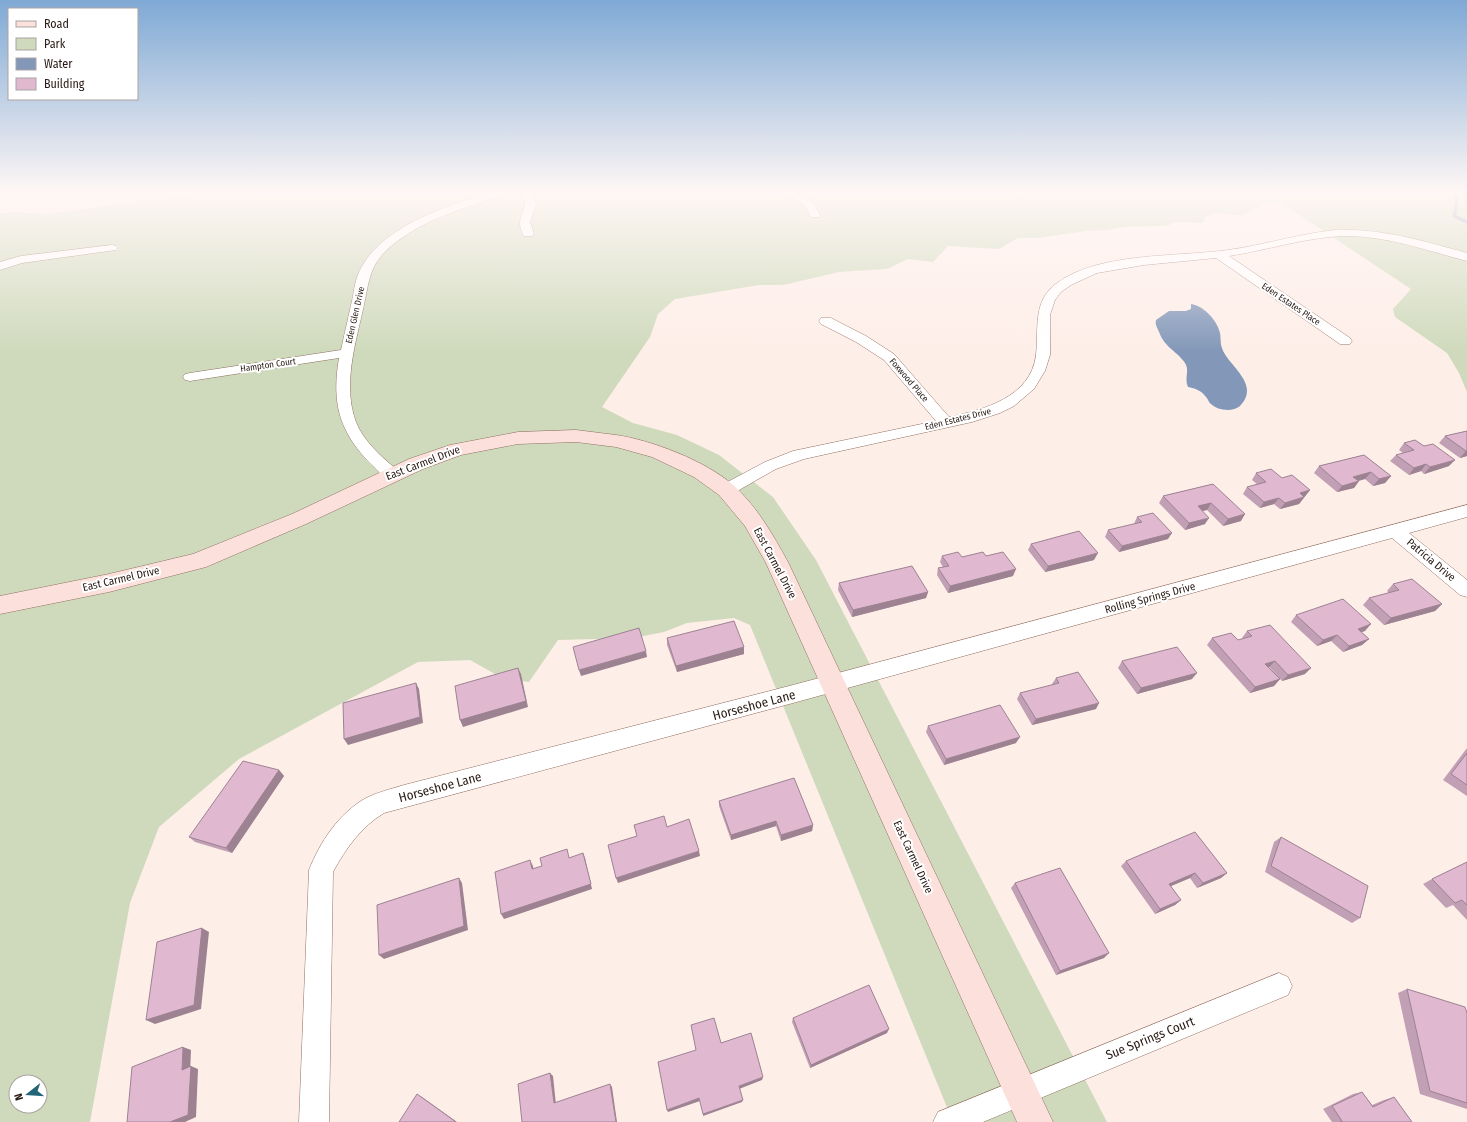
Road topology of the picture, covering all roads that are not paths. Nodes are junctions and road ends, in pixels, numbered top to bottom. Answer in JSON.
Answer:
{"nodes":[{"id":1,"x":385,"y":246,"type":"edge"},
{"id":2,"x":1266,"y":246,"type":"edge"},
{"id":3,"x":1432,"y":246,"type":"edge"},
{"id":4,"x":112,"y":248,"type":"dead end"},
{"id":5,"x":1218,"y":254,"type":"junction"},
{"id":6,"x":1467,"y":257,"type":"edge"},
{"id":7,"x":0,"y":266,"type":"edge"},
{"id":8,"x":826,"y":321,"type":"dead end"},
{"id":9,"x":1345,"y":341,"type":"dead end"},
{"id":10,"x":347,"y":353,"type":"junction"},
{"id":11,"x":190,"y":377,"type":"dead end"},
{"id":12,"x":946,"y":423,"type":"junction"},
{"id":13,"x":391,"y":474,"type":"junction"},
{"id":14,"x":726,"y":490,"type":"junction"},
{"id":15,"x":1467,"y":511,"type":"edge"},
{"id":16,"x":1394,"y":530,"type":"junction"},
{"id":17,"x":1467,"y":590,"type":"edge"},
{"id":18,"x":0,"y":605,"type":"edge"},
{"id":19,"x":832,"y":683,"type":"junction"},
{"id":20,"x":1279,"y":986,"type":"dead end"},
{"id":21,"x":1021,"y":1093,"type":"junction"},
{"id":22,"x":314,"y":1122,"type":"edge"},
{"id":23,"x":948,"y":1122,"type":"edge"},
{"id":24,"x":1035,"y":1122,"type":"edge"}],
"edges":[{"from":1,"to":10,"type":"street","name":"Eden Glen Drive"},
{"from":2,"to":5,"type":"street","name":"Eden Estates Drive"},
{"from":3,"to":6,"type":"street","name":"Eden Estates Drive"},
{"from":4,"to":7,"type":"street"},
{"from":5,"to":9,"type":"street","name":"Eden Estates Place"},
{"from":5,"to":12,"type":"street","name":"Eden Estates Drive"},
{"from":8,"to":12,"type":"street","name":"Foxwood Place"},
{"from":10,"to":11,"type":"street","name":"Hampton Court"},
{"from":10,"to":13,"type":"street","name":"Eden Glen Drive"},
{"from":12,"to":14,"type":"street","name":"Eden Estates Drive"},
{"from":13,"to":14,"type":"street","name":"East Carmel Drive"},
{"from":13,"to":18,"type":"street","name":"East Carmel Drive"},
{"from":14,"to":19,"type":"street","name":"East Carmel Drive"},
{"from":15,"to":16,"type":"street","name":"Rolling Springs Drive"},
{"from":16,"to":17,"type":"street","name":"Patricia Drive"},
{"from":16,"to":19,"type":"street","name":"Rolling Springs Drive"},
{"from":19,"to":21,"type":"street","name":"East Carmel Drive"},
{"from":19,"to":22,"type":"street","name":"Horseshoe Lane"},
{"from":20,"to":21,"type":"street","name":"Sue Springs Court"},
{"from":21,"to":23,"type":"street"},
{"from":21,"to":24,"type":"street","name":"East Carmel Drive"}]}
